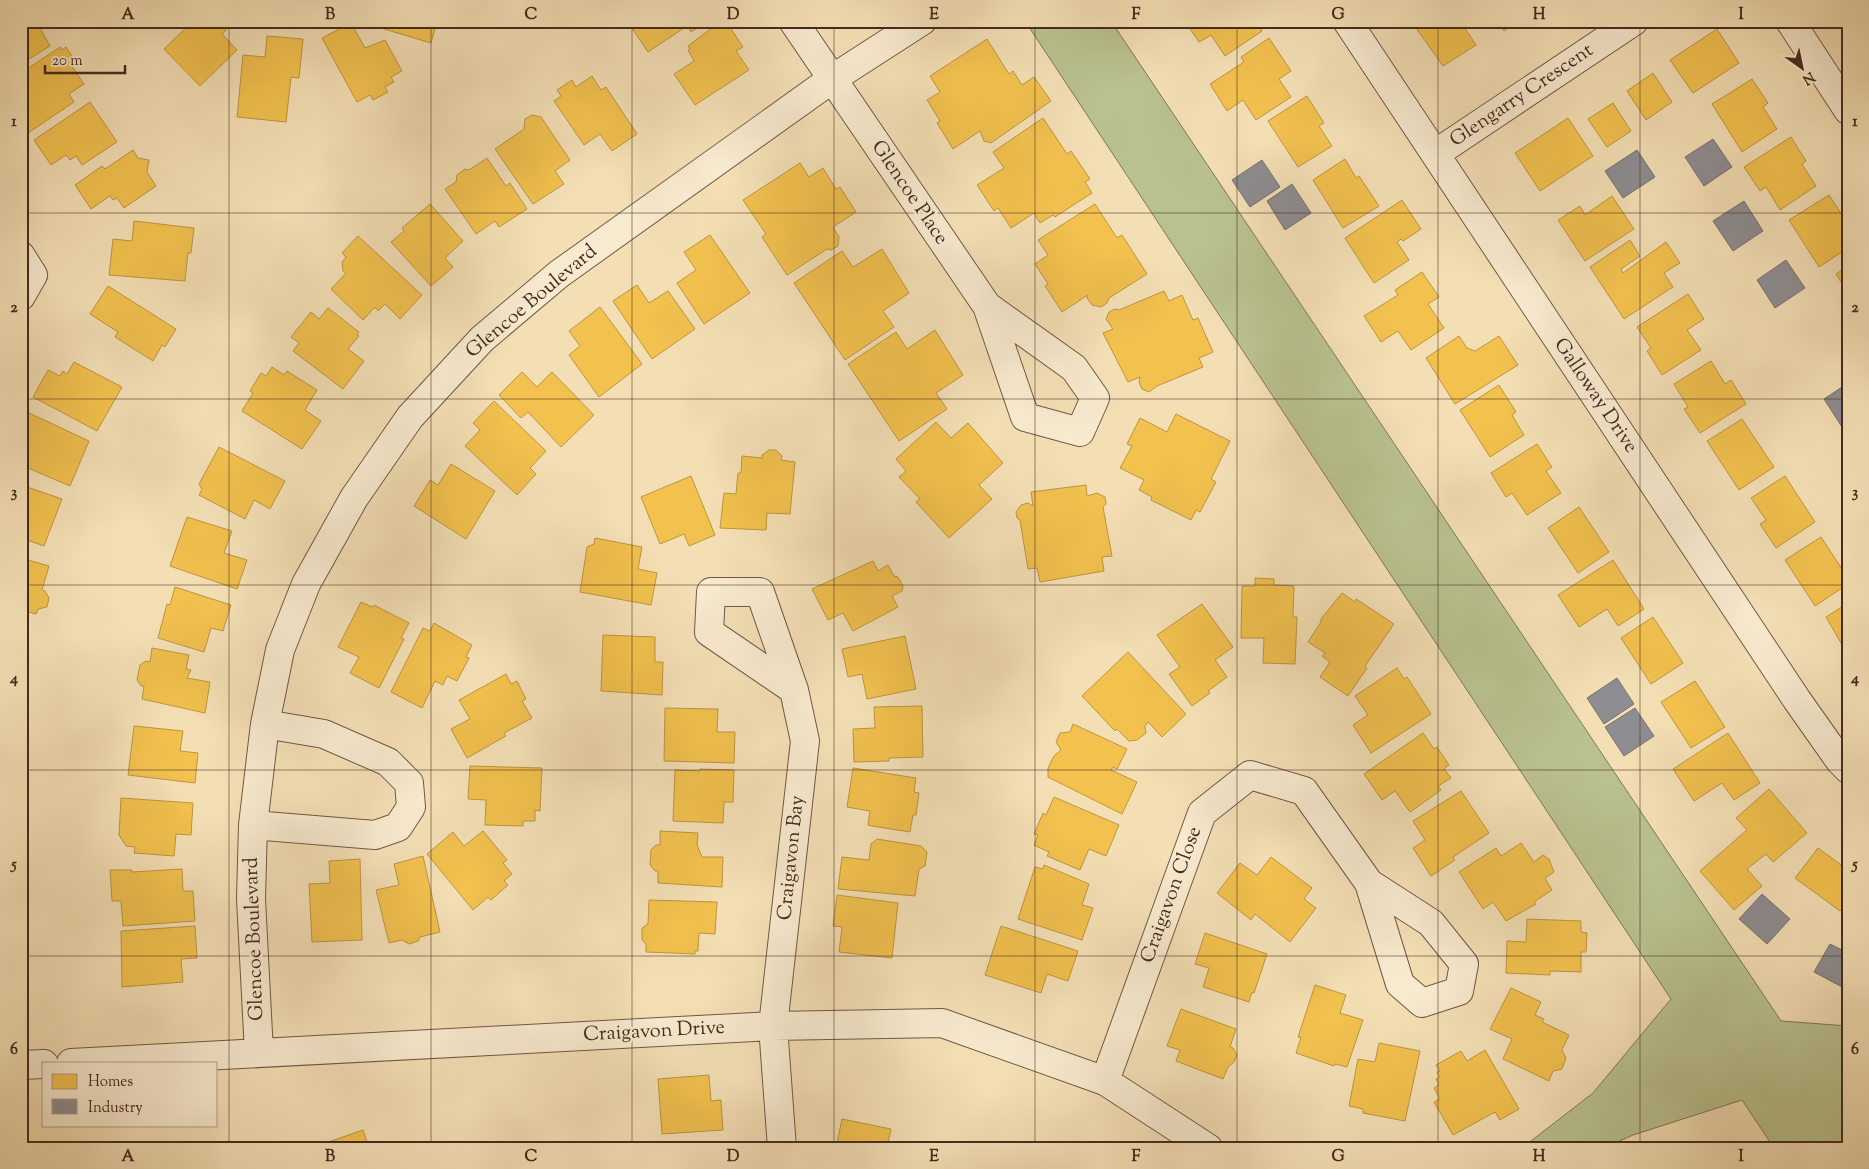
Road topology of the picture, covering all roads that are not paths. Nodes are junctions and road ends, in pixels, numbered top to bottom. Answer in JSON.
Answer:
{"nodes":[{"id":1,"x":793,"y":21,"type":"edge"},
{"id":2,"x":922,"y":21,"type":"edge"},
{"id":3,"x":1347,"y":21,"type":"edge"},
{"id":4,"x":1634,"y":21,"type":"edge"},
{"id":5,"x":1790,"y":21,"type":"edge"},
{"id":6,"x":832,"y":79,"type":"junction"},
{"id":7,"x":1848,"y":110,"type":"edge"},
{"id":8,"x":1434,"y":154,"type":"junction"},
{"id":9,"x":21,"y":256,"type":"edge"},
{"id":10,"x":21,"y":296,"type":"edge"},
{"id":11,"x":987,"y":306,"type":"junction"},
{"id":12,"x":794,"y":690,"type":"dead end"},
{"id":13,"x":265,"y":724,"type":"junction"},
{"id":14,"x":1848,"y":769,"type":"edge"},
{"id":15,"x":253,"y":825,"type":"junction"},
{"id":16,"x":1368,"y":883,"type":"dead end"},
{"id":17,"x":773,"y":1026,"type":"junction"},
{"id":18,"x":259,"y":1053,"type":"junction"},
{"id":19,"x":90,"y":1062,"type":"edge"},
{"id":20,"x":42,"y":1064,"type":"edge"},
{"id":21,"x":21,"y":1065,"type":"edge"},
{"id":22,"x":1105,"y":1081,"type":"junction"},
{"id":23,"x":782,"y":1148,"type":"edge"},
{"id":24,"x":1208,"y":1148,"type":"edge"}],
"edges":[{"from":1,"to":6,"type":"street","name":"Glencoe Place"},
{"from":2,"to":6,"type":"street","name":"Glencoe Boulevard"},
{"from":3,"to":8,"type":"street","name":"Galloway Drive"},
{"from":4,"to":8,"type":"street","name":"Glengarry Crescent"},
{"from":5,"to":7,"type":"street"},
{"from":6,"to":11,"type":"street","name":"Glencoe Place"},
{"from":6,"to":13,"type":"street","name":"Glencoe Boulevard"},
{"from":8,"to":14,"type":"street","name":"Galloway Drive"},
{"from":9,"to":10,"type":"street"},
{"from":11,"to":11,"type":"street","name":"Glencoe Place"},
{"from":12,"to":17,"type":"street","name":"Craigavon Bay"},
{"from":13,"to":15,"type":"street","name":"Glencoe Boulevard"},
{"from":13,"to":15,"type":"street"},
{"from":15,"to":18,"type":"street","name":"Glencoe Boulevard"},
{"from":16,"to":22,"type":"street","name":"Craigavon Close"},
{"from":17,"to":18,"type":"street","name":"Craigavon Drive"},
{"from":17,"to":22,"type":"street","name":"Craigavon Drive"},
{"from":17,"to":23,"type":"street","name":"Craigavon Bay"},
{"from":18,"to":19,"type":"street","name":"Craigavon Drive"},
{"from":20,"to":21,"type":"street"},
{"from":22,"to":24,"type":"street","name":"Craigavon Drive"}]}
